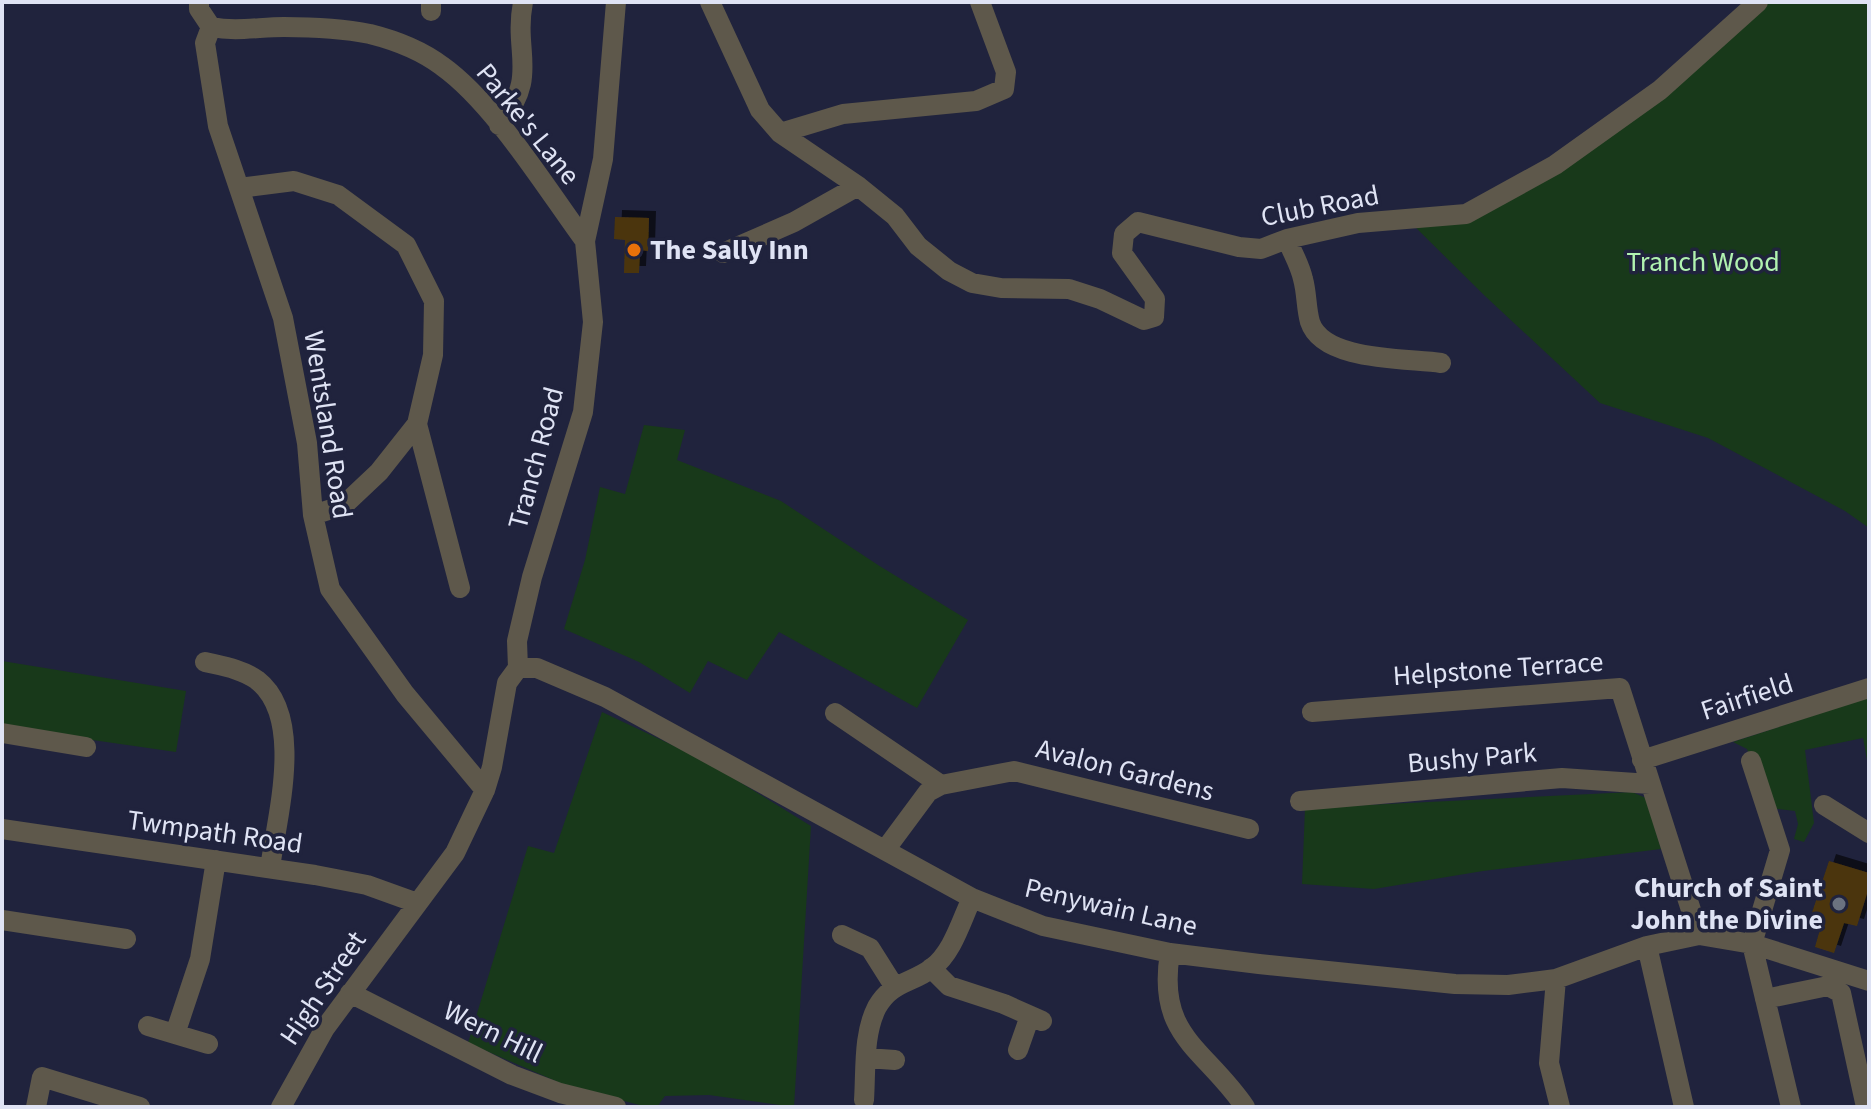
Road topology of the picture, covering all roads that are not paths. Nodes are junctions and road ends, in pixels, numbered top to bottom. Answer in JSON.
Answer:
{"nodes":[{"id":1,"x":199,"y":2,"type":"edge"},
{"id":2,"x":523,"y":2,"type":"edge"},
{"id":3,"x":616,"y":2,"type":"edge"},
{"id":4,"x":710,"y":2,"type":"edge"},
{"id":5,"x":980,"y":2,"type":"edge"},
{"id":6,"x":1758,"y":2,"type":"edge"},
{"id":7,"x":211,"y":27,"type":"junction"},
{"id":8,"x":499,"y":125,"type":"junction"},
{"id":9,"x":780,"y":133,"type":"junction"},
{"id":10,"x":858,"y":186,"type":"junction"},
{"id":11,"x":239,"y":188,"type":"junction"},
{"id":12,"x":1287,"y":239,"type":"junction"},
{"id":13,"x":585,"y":241,"type":"junction"},
{"id":14,"x":723,"y":253,"type":"dead end"},
{"id":15,"x":1441,"y":363,"type":"dead end"},
{"id":16,"x":417,"y":424,"type":"junction"},
{"id":17,"x":313,"y":515,"type":"junction"},
{"id":18,"x":460,"y":588,"type":"dead end"},
{"id":19,"x":205,"y":662,"type":"dead end"},
{"id":20,"x":518,"y":668,"type":"junction"},
{"id":21,"x":1869,"y":688,"type":"edge"},
{"id":22,"x":1312,"y":712,"type":"dead end"},
{"id":23,"x":835,"y":713,"type":"dead end"},
{"id":24,"x":2,"y":733,"type":"edge"},
{"id":25,"x":86,"y":747,"type":"dead end"},
{"id":26,"x":1642,"y":760,"type":"junction"},
{"id":27,"x":1751,"y":761,"type":"dead end"},
{"id":28,"x":1650,"y":784,"type":"junction"},
{"id":29,"x":941,"y":785,"type":"junction"},
{"id":30,"x":485,"y":790,"type":"junction"},
{"id":31,"x":1300,"y":801,"type":"dead end"},
{"id":32,"x":1824,"y":805,"type":"dead end"},
{"id":33,"x":2,"y":829,"type":"edge"},
{"id":34,"x":1249,"y":829,"type":"dead end"},
{"id":35,"x":1869,"y":833,"type":"edge"},
{"id":36,"x":885,"y":850,"type":"junction"},
{"id":37,"x":216,"y":860,"type":"junction"},
{"id":38,"x":270,"y":868,"type":"junction"},
{"id":39,"x":972,"y":898,"type":"junction"},
{"id":40,"x":417,"y":903,"type":"junction"},
{"id":41,"x":2,"y":920,"type":"edge"},
{"id":42,"x":842,"y":935,"type":"dead end"},
{"id":43,"x":1699,"y":935,"type":"junction"},
{"id":44,"x":126,"y":939,"type":"dead end"},
{"id":45,"x":1752,"y":944,"type":"junction"},
{"id":46,"x":1647,"y":946,"type":"junction"},
{"id":47,"x":1170,"y":953,"type":"junction"},
{"id":48,"x":931,"y":968,"type":"junction"},
{"id":49,"x":1556,"y":979,"type":"junction"},
{"id":50,"x":1869,"y":979,"type":"edge"},
{"id":51,"x":894,"y":986,"type":"junction"},
{"id":52,"x":350,"y":993,"type":"junction"},
{"id":53,"x":1765,"y":999,"type":"junction"},
{"id":54,"x":148,"y":1026,"type":"dead end"},
{"id":55,"x":175,"y":1034,"type":"junction"},
{"id":56,"x":208,"y":1044,"type":"dead end"},
{"id":57,"x":1018,"y":1050,"type":"dead end"},
{"id":58,"x":866,"y":1058,"type":"junction"},
{"id":59,"x":895,"y":1060,"type":"dead end"},
{"id":60,"x":864,"y":1100,"type":"dead end"},
{"id":61,"x":1867,"y":1106,"type":"edge"},
{"id":62,"x":36,"y":1107,"type":"edge"},
{"id":63,"x":140,"y":1107,"type":"edge"},
{"id":64,"x":281,"y":1107,"type":"edge"},
{"id":65,"x":616,"y":1107,"type":"edge"},
{"id":66,"x":1245,"y":1107,"type":"edge"},
{"id":67,"x":1560,"y":1107,"type":"edge"},
{"id":68,"x":1684,"y":1107,"type":"edge"},
{"id":69,"x":1791,"y":1107,"type":"edge"}],
"edges":[{"from":1,"to":7,"type":"street"},
{"from":2,"to":8,"type":"street"},
{"from":3,"to":13,"type":"street","name":"Tranch Road"},
{"from":4,"to":9,"type":"street","name":"Club Road"},
{"from":5,"to":9,"type":"street"},
{"from":6,"to":12,"type":"street","name":"Club Road"},
{"from":7,"to":8,"type":"street","name":"Parke's Lane"},
{"from":7,"to":11,"type":"street","name":"Wentsland Road"},
{"from":8,"to":13,"type":"street","name":"Parke's Lane"},
{"from":9,"to":10,"type":"street","name":"Club Road"},
{"from":10,"to":12,"type":"street","name":"Club Road"},
{"from":10,"to":14,"type":"street"},
{"from":11,"to":16,"type":"street"},
{"from":11,"to":17,"type":"street","name":"Wentsland Road"},
{"from":12,"to":15,"type":"street"},
{"from":13,"to":20,"type":"street","name":"Tranch Road"},
{"from":16,"to":17,"type":"street"},
{"from":16,"to":18,"type":"street"},
{"from":17,"to":30,"type":"street","name":"Wentsland Road"},
{"from":19,"to":38,"type":"street"},
{"from":20,"to":30,"type":"street","name":"Tranch Road"},
{"from":20,"to":36,"type":"street","name":"Penywain Lane"},
{"from":21,"to":26,"type":"street","name":"Fairfield"},
{"from":22,"to":26,"type":"street","name":"Helpstone Terrace"},
{"from":23,"to":29,"type":"street"},
{"from":24,"to":25,"type":"street"},
{"from":26,"to":28,"type":"street","name":"Helpstone Terrace"},
{"from":27,"to":45,"type":"street"},
{"from":28,"to":31,"type":"street","name":"Bushy Park"},
{"from":28,"to":43,"type":"street","name":"Helpstone Terrace"},
{"from":29,"to":34,"type":"street","name":"Avalon Gardens"},
{"from":29,"to":36,"type":"street"},
{"from":30,"to":40,"type":"street","name":"Tranch Road"},
{"from":32,"to":35,"type":"street"},
{"from":33,"to":37,"type":"street","name":"Twmpath Road"},
{"from":36,"to":39,"type":"street","name":"Penywain Lane"},
{"from":37,"to":38,"type":"street","name":"Twmpath Road"},
{"from":37,"to":55,"type":"street"},
{"from":38,"to":40,"type":"street","name":"Twmpath Road"},
{"from":39,"to":47,"type":"street","name":"Penywain Lane"},
{"from":39,"to":48,"type":"street"},
{"from":40,"to":52,"type":"street","name":"High Street"},
{"from":41,"to":44,"type":"street"},
{"from":42,"to":51,"type":"street"},
{"from":43,"to":45,"type":"street"},
{"from":43,"to":46,"type":"street","name":"Penywain Lane"},
{"from":45,"to":50,"type":"street"},
{"from":45,"to":53,"type":"street"},
{"from":46,"to":49,"type":"street","name":"Penywain Lane"},
{"from":46,"to":68,"type":"street"},
{"from":47,"to":49,"type":"street","name":"Penywain Lane"},
{"from":47,"to":66,"type":"street"},
{"from":48,"to":51,"type":"street"},
{"from":48,"to":57,"type":"street"},
{"from":49,"to":67,"type":"street"},
{"from":51,"to":58,"type":"street"},
{"from":52,"to":64,"type":"street","name":"High Street"},
{"from":52,"to":65,"type":"street","name":"Wern Hill"},
{"from":53,"to":61,"type":"street"},
{"from":53,"to":69,"type":"street"},
{"from":54,"to":55,"type":"street"},
{"from":55,"to":56,"type":"street"},
{"from":58,"to":59,"type":"street"},
{"from":58,"to":60,"type":"street"},
{"from":62,"to":63,"type":"street"}]}
